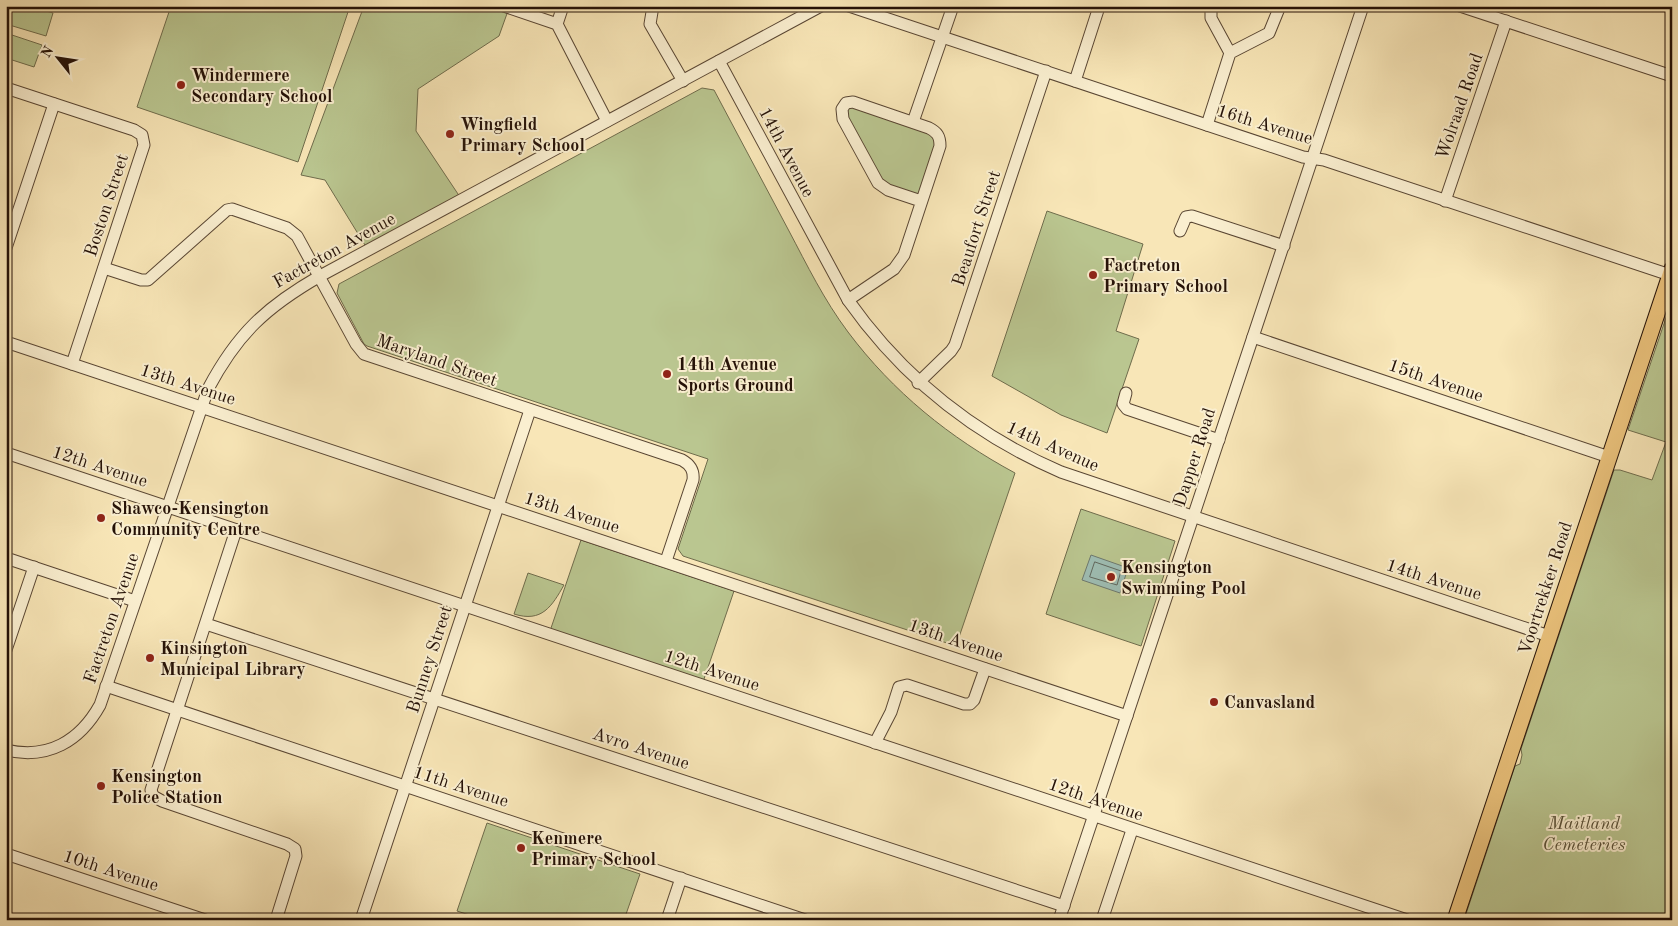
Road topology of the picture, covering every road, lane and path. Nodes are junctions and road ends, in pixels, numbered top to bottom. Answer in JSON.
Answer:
{"nodes":[{"id":1,"x":504,"y":6,"type":"edge"},
{"id":2,"x":563,"y":6,"type":"edge"},
{"id":3,"x":653,"y":6,"type":"edge"},
{"id":4,"x":822,"y":6,"type":"edge"},
{"id":5,"x":850,"y":6,"type":"edge"},
{"id":6,"x":953,"y":6,"type":"edge"},
{"id":7,"x":1212,"y":6,"type":"edge"},
{"id":8,"x":1280,"y":6,"type":"edge"},
{"id":9,"x":1363,"y":6,"type":"edge"},
{"id":10,"x":1460,"y":6,"type":"edge"},
{"id":11,"x":1100,"y":8,"type":"edge"},
{"id":12,"x":1506,"y":21,"type":"junction"},
{"id":13,"x":557,"y":24,"type":"junction"},
{"id":14,"x":943,"y":37,"type":"junction"},
{"id":15,"x":1230,"y":53,"type":"junction"},
{"id":16,"x":719,"y":61,"type":"junction"},
{"id":17,"x":1046,"y":71,"type":"junction"},
{"id":18,"x":1672,"y":76,"type":"edge"},
{"id":19,"x":683,"y":80,"type":"junction"},
{"id":20,"x":1075,"y":80,"type":"junction"},
{"id":21,"x":6,"y":88,"type":"edge"},
{"id":22,"x":54,"y":104,"type":"junction"},
{"id":23,"x":607,"y":122,"type":"junction"},
{"id":24,"x":913,"y":122,"type":"junction"},
{"id":25,"x":1207,"y":125,"type":"junction"},
{"id":26,"x":1313,"y":158,"type":"junction"},
{"id":27,"x":921,"y":201,"type":"junction"},
{"id":28,"x":1445,"y":201,"type":"junction"},
{"id":29,"x":1180,"y":230,"type":"dead end"},
{"id":30,"x":1284,"y":246,"type":"junction"},
{"id":31,"x":6,"y":248,"type":"edge"},
{"id":32,"x":104,"y":268,"type":"junction"},
{"id":33,"x":1671,"y":272,"type":"edge"},
{"id":34,"x":320,"y":276,"type":"junction"},
{"id":35,"x":848,"y":300,"type":"junction"},
{"id":36,"x":1253,"y":337,"type":"junction"},
{"id":37,"x":6,"y":342,"type":"edge"},
{"id":38,"x":72,"y":364,"type":"junction"},
{"id":39,"x":918,"y":383,"type":"junction"},
{"id":40,"x":1126,"y":393,"type":"dead end"},
{"id":41,"x":201,"y":407,"type":"junction"},
{"id":42,"x":530,"y":410,"type":"junction"},
{"id":43,"x":1219,"y":440,"type":"junction"},
{"id":44,"x":6,"y":453,"type":"edge"},
{"id":45,"x":1609,"y":457,"type":"junction"},
{"id":46,"x":167,"y":506,"type":"junction"},
{"id":47,"x":498,"y":506,"type":"junction"},
{"id":48,"x":1193,"y":517,"type":"junction"},
{"id":49,"x":236,"y":530,"type":"junction"},
{"id":50,"x":6,"y":558,"type":"edge"},
{"id":51,"x":666,"y":561,"type":"junction"},
{"id":52,"x":34,"y":567,"type":"junction"},
{"id":53,"x":135,"y":601,"type":"junction"},
{"id":54,"x":465,"y":607,"type":"junction"},
{"id":55,"x":206,"y":624,"type":"junction"},
{"id":56,"x":1549,"y":636,"type":"junction"},
{"id":57,"x":6,"y":650,"type":"edge"},
{"id":58,"x":985,"y":669,"type":"junction"},
{"id":59,"x":106,"y":686,"type":"junction"},
{"id":60,"x":434,"y":699,"type":"junction"},
{"id":61,"x":177,"y":710,"type":"junction"},
{"id":62,"x":1127,"y":716,"type":"junction"},
{"id":63,"x":875,"y":743,"type":"junction"},
{"id":64,"x":6,"y":750,"type":"edge"},
{"id":65,"x":406,"y":786,"type":"junction"},
{"id":66,"x":1094,"y":817,"type":"junction"},
{"id":67,"x":1132,"y":830,"type":"junction"},
{"id":68,"x":6,"y":854,"type":"edge"},
{"id":69,"x":681,"y":878,"type":"junction"},
{"id":70,"x":1064,"y":906,"type":"junction"},
{"id":71,"x":189,"y":917,"type":"edge"},
{"id":72,"x":205,"y":920,"type":"edge"},
{"id":73,"x":276,"y":920,"type":"edge"},
{"id":74,"x":361,"y":920,"type":"edge"},
{"id":75,"x":667,"y":920,"type":"edge"},
{"id":76,"x":806,"y":920,"type":"edge"},
{"id":77,"x":1060,"y":920,"type":"edge"},
{"id":78,"x":1102,"y":920,"type":"edge"},
{"id":79,"x":1407,"y":920,"type":"edge"},
{"id":80,"x":1455,"y":920,"type":"edge"}],
"edges":[{"from":1,"to":13,"type":"street"},
{"from":2,"to":13,"type":"street"},
{"from":3,"to":19,"type":"street"},
{"from":4,"to":16,"type":"street","name":"Factreton Avenue"},
{"from":5,"to":14,"type":"street","name":"16th Avenue"},
{"from":6,"to":14,"type":"street"},
{"from":7,"to":15,"type":"street"},
{"from":8,"to":15,"type":"street"},
{"from":9,"to":26,"type":"street","name":"Dapper Road"},
{"from":10,"to":12,"type":"street"},
{"from":11,"to":20,"type":"street"},
{"from":12,"to":18,"type":"street"},
{"from":12,"to":28,"type":"street","name":"Wolraad Road"},
{"from":13,"to":23,"type":"street"},
{"from":14,"to":17,"type":"street","name":"16th Avenue"},
{"from":14,"to":24,"type":"street"},
{"from":15,"to":25,"type":"street"},
{"from":16,"to":19,"type":"street","name":"Factreton Avenue"},
{"from":16,"to":35,"type":"street","name":"14th Avenue"},
{"from":17,"to":20,"type":"street","name":"16th Avenue"},
{"from":17,"to":39,"type":"street","name":"Beaufort Street"},
{"from":19,"to":23,"type":"street","name":"Factreton Avenue"},
{"from":20,"to":25,"type":"street","name":"16th Avenue"},
{"from":21,"to":22,"type":"street","name":"Boston Street"},
{"from":22,"to":31,"type":"street"},
{"from":22,"to":32,"type":"street","name":"Boston Street"},
{"from":23,"to":34,"type":"street","name":"Factreton Avenue"},
{"from":24,"to":27,"type":"street"},
{"from":24,"to":27,"type":"street"},
{"from":25,"to":26,"type":"street","name":"16th Avenue"},
{"from":26,"to":28,"type":"street","name":"16th Avenue"},
{"from":26,"to":30,"type":"street","name":"Dapper Road"},
{"from":27,"to":35,"type":"street"},
{"from":28,"to":33,"type":"street","name":"16th Avenue"},
{"from":29,"to":30,"type":"street"},
{"from":30,"to":36,"type":"street","name":"Dapper Road"},
{"from":32,"to":34,"type":"street","name":"Maryland Street"},
{"from":32,"to":38,"type":"street","name":"Boston Street"},
{"from":33,"to":45,"type":"main road","name":"Voortrekker Road"},
{"from":34,"to":41,"type":"street","name":"Factreton Avenue"},
{"from":34,"to":42,"type":"street","name":"Maryland Street"},
{"from":35,"to":39,"type":"street","name":"14th Avenue"},
{"from":36,"to":43,"type":"street","name":"Dapper Road"},
{"from":36,"to":45,"type":"street","name":"15th Avenue"},
{"from":37,"to":38,"type":"street","name":"13th Avenue"},
{"from":38,"to":41,"type":"street","name":"13th Avenue"},
{"from":39,"to":48,"type":"street","name":"14th Avenue"},
{"from":40,"to":43,"type":"street"},
{"from":41,"to":46,"type":"street","name":"Factreton Avenue"},
{"from":41,"to":47,"type":"street","name":"13th Avenue"},
{"from":42,"to":47,"type":"street","name":"Bunney Street"},
{"from":42,"to":51,"type":"street","name":"Maryland Street"},
{"from":43,"to":48,"type":"street","name":"Dapper Road"},
{"from":44,"to":46,"type":"street","name":"12th Avenue"},
{"from":45,"to":56,"type":"main road","name":"Voortrekker Road"},
{"from":46,"to":49,"type":"street","name":"12th Avenue"},
{"from":46,"to":53,"type":"street","name":"Factreton Avenue"},
{"from":47,"to":51,"type":"street","name":"13th Avenue"},
{"from":47,"to":54,"type":"street","name":"Bunney Street"},
{"from":48,"to":56,"type":"street","name":"14th Avenue"},
{"from":48,"to":62,"type":"street","name":"Dapper Road"},
{"from":49,"to":54,"type":"street","name":"12th Avenue"},
{"from":49,"to":55,"type":"street"},
{"from":50,"to":52,"type":"street"},
{"from":51,"to":58,"type":"street","name":"13th Avenue"},
{"from":52,"to":53,"type":"street"},
{"from":52,"to":57,"type":"street"},
{"from":53,"to":59,"type":"street","name":"Factreton Avenue"},
{"from":54,"to":60,"type":"street","name":"Bunney Street"},
{"from":54,"to":63,"type":"street","name":"12th Avenue"},
{"from":55,"to":60,"type":"street","name":"Avro Avenue"},
{"from":55,"to":61,"type":"street"},
{"from":56,"to":80,"type":"main road","name":"Voortrekker Road"},
{"from":58,"to":62,"type":"street","name":"13th Avenue"},
{"from":58,"to":63,"type":"street"},
{"from":59,"to":61,"type":"street","name":"11th Avenue"},
{"from":59,"to":64,"type":"street","name":"Factreton Avenue"},
{"from":60,"to":65,"type":"street","name":"Bunney Street"},
{"from":60,"to":70,"type":"street","name":"Avro Avenue"},
{"from":61,"to":65,"type":"street","name":"11th Avenue"},
{"from":61,"to":73,"type":"street"},
{"from":62,"to":66,"type":"street","name":"Dapper Road"},
{"from":63,"to":66,"type":"street","name":"12th Avenue"},
{"from":65,"to":69,"type":"street","name":"11th Avenue"},
{"from":65,"to":74,"type":"street","name":"Bunney Street"},
{"from":66,"to":67,"type":"street","name":"12th Avenue"},
{"from":66,"to":70,"type":"street","name":"Dapper Road"},
{"from":67,"to":78,"type":"street"},
{"from":67,"to":79,"type":"street","name":"12th Avenue"},
{"from":68,"to":71,"type":"street","name":"10th Avenue"},
{"from":69,"to":75,"type":"street"},
{"from":69,"to":76,"type":"street","name":"11th Avenue"},
{"from":70,"to":77,"type":"street","name":"Dapper Road"},
{"from":71,"to":72,"type":"street","name":"10th Avenue"}]}
